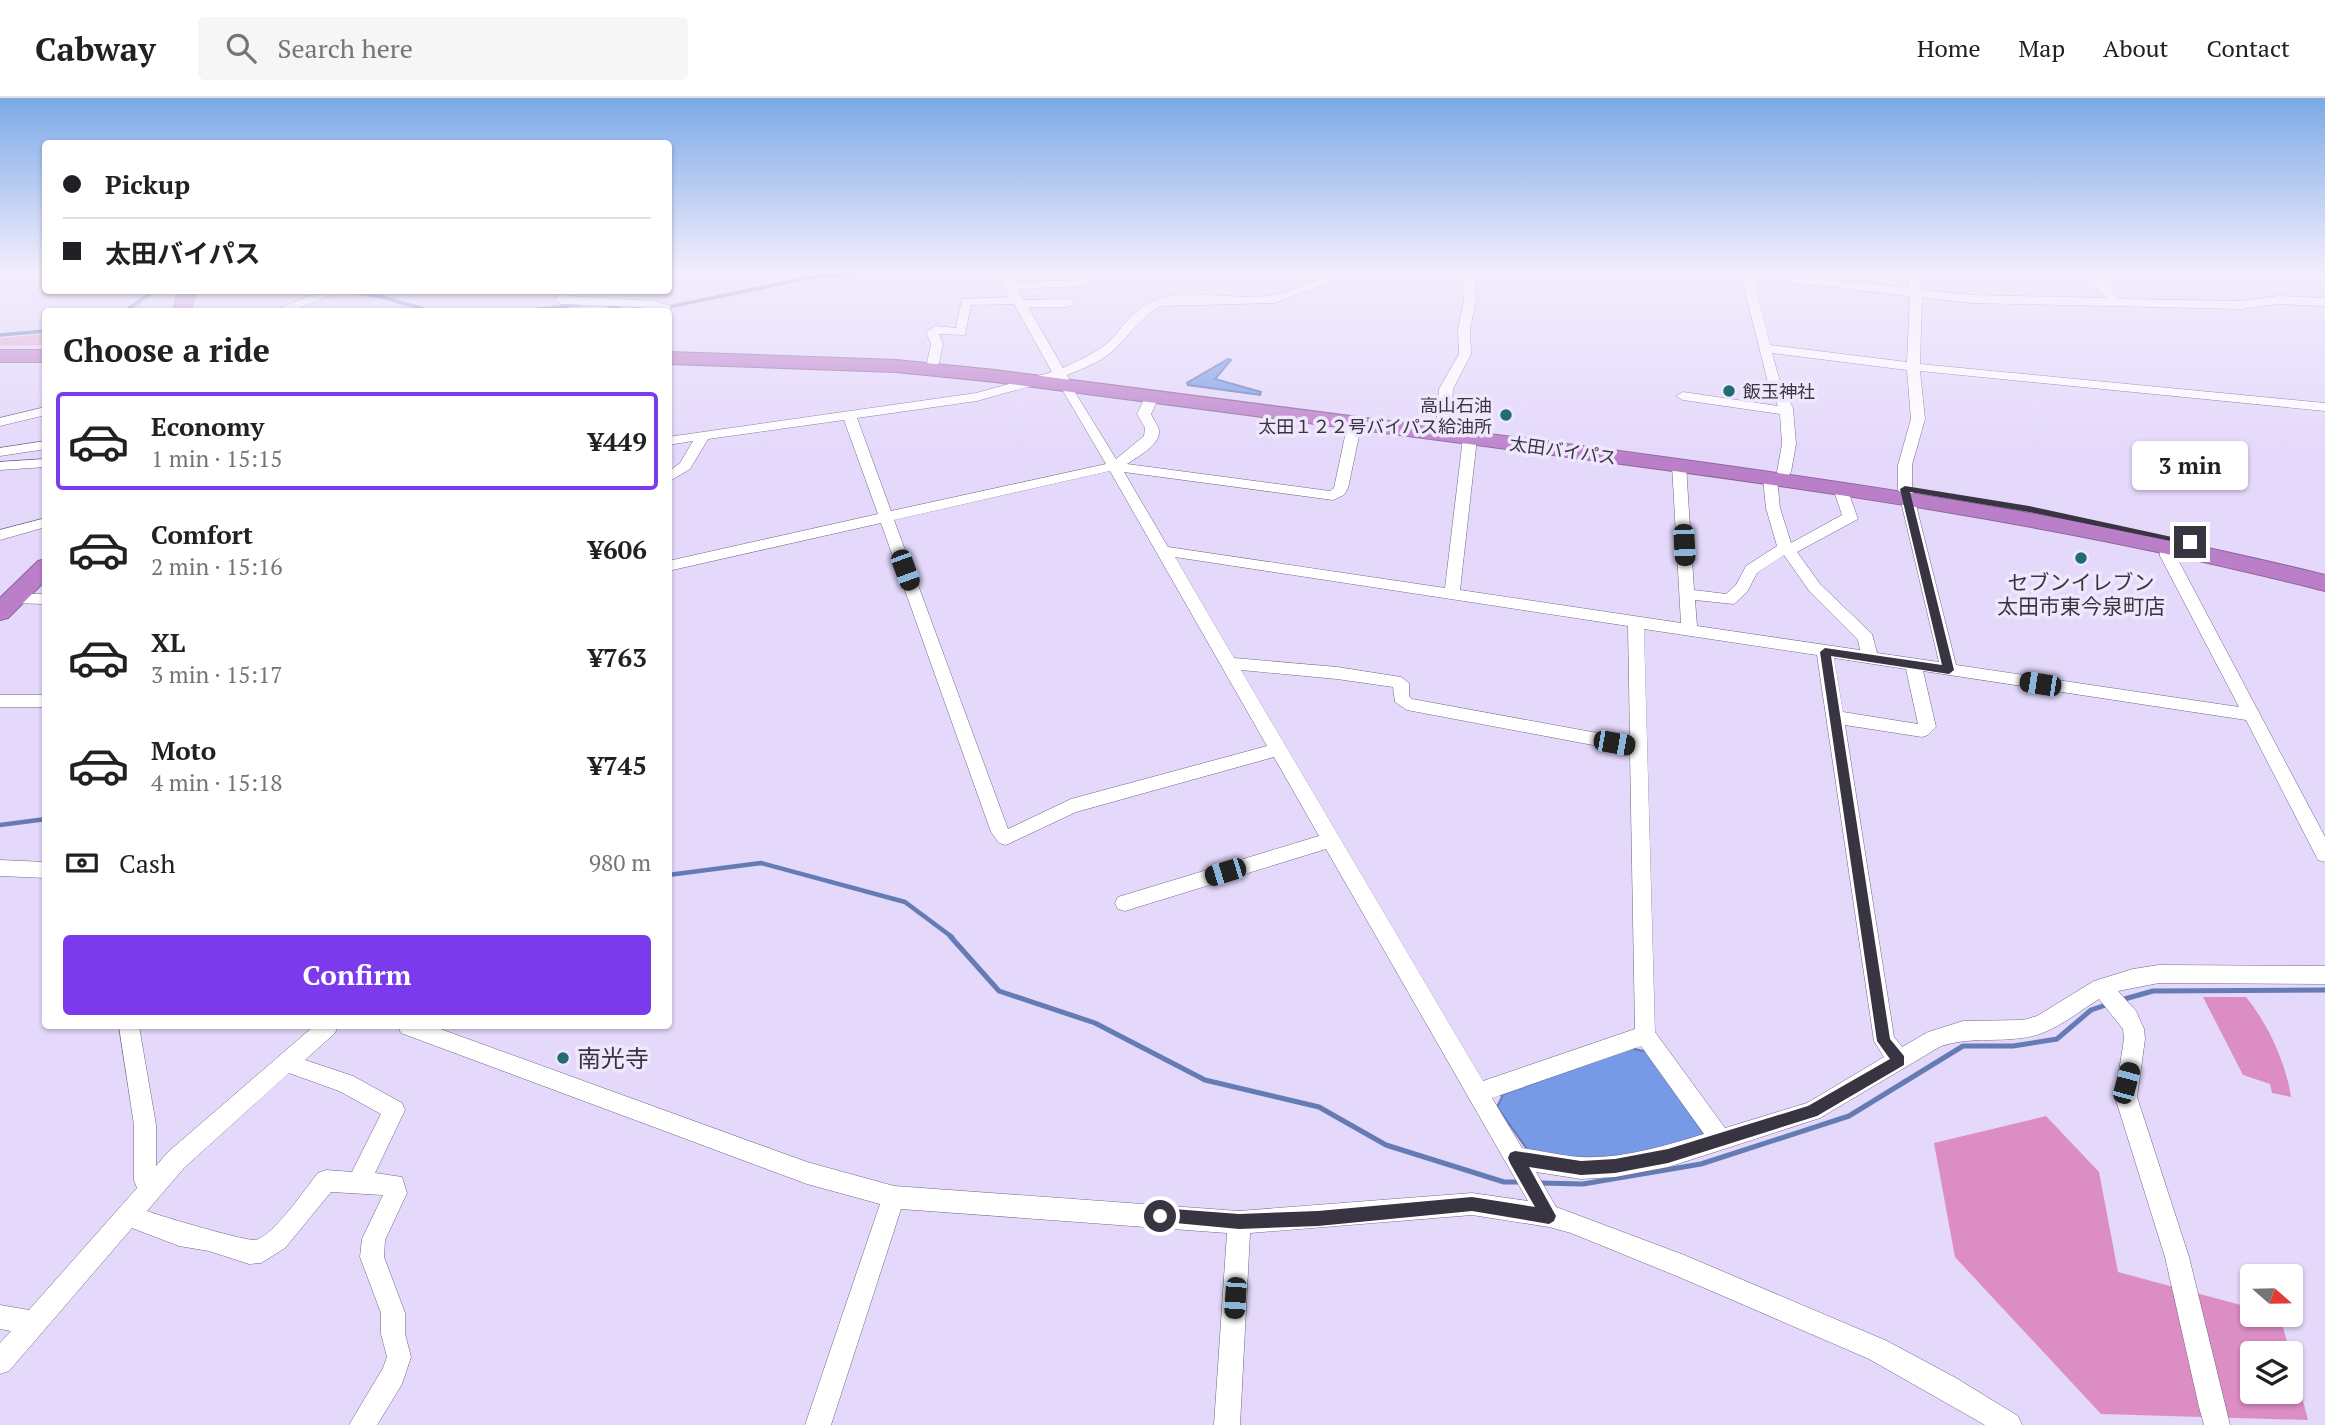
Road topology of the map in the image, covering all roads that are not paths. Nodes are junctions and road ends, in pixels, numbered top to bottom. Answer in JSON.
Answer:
{"nodes":[{"id":1,"x":933,"y":334,"type":"edge"},
{"id":2,"x":1034,"y":334,"type":"edge"},
{"id":3,"x":1123,"y":334,"type":"edge"},
{"id":4,"x":1464,"y":334,"type":"edge"},
{"id":5,"x":1760,"y":334,"type":"edge"},
{"id":6,"x":1916,"y":334,"type":"edge"},
{"id":7,"x":1765,"y":348,"type":"junction"},
{"id":8,"x":0,"y":349,"type":"edge"},
{"id":9,"x":42,"y":349,"type":"edge"},
{"id":10,"x":672,"y":351,"type":"edge"},
{"id":11,"x":0,"y":356,"type":"edge"},
{"id":12,"x":42,"y":356,"type":"edge"},
{"id":13,"x":672,"y":358,"type":"edge"},
{"id":14,"x":933,"y":363,"type":"junction"},
{"id":15,"x":1913,"y":367,"type":"junction"},
{"id":16,"x":1055,"y":378,"type":"junction"},
{"id":17,"x":1153,"y":396,"type":"junction"},
{"id":18,"x":1683,"y":396,"type":"dead end"},
{"id":19,"x":2325,"y":407,"type":"edge"},
{"id":20,"x":1787,"y":411,"type":"junction"},
{"id":21,"x":42,"y":412,"type":"edge"},
{"id":22,"x":849,"y":415,"type":"junction"},
{"id":23,"x":0,"y":422,"type":"edge"},
{"id":24,"x":1355,"y":422,"type":"junction"},
{"id":25,"x":1443,"y":426,"type":"junction"},
{"id":26,"x":703,"y":436,"type":"junction"},
{"id":27,"x":1470,"y":438,"type":"junction"},
{"id":28,"x":672,"y":440,"type":"edge"},
{"id":29,"x":42,"y":446,"type":"edge"},
{"id":30,"x":0,"y":452,"type":"edge"},
{"id":31,"x":42,"y":463,"type":"edge"},
{"id":32,"x":0,"y":466,"type":"edge"},
{"id":33,"x":1114,"y":466,"type":"junction"},
{"id":34,"x":1679,"y":466,"type":"junction"},
{"id":35,"x":1777,"y":475,"type":"junction"},
{"id":36,"x":672,"y":476,"type":"edge"},
{"id":37,"x":1840,"y":488,"type":"junction"},
{"id":38,"x":1905,"y":493,"type":"junction"},
{"id":39,"x":886,"y":517,"type":"junction"},
{"id":40,"x":42,"y":523,"type":"edge"},
{"id":41,"x":0,"y":535,"type":"edge"},
{"id":42,"x":2166,"y":544,"type":"junction"},
{"id":43,"x":1787,"y":549,"type":"junction"},
{"id":44,"x":1164,"y":551,"type":"junction"},
{"id":45,"x":672,"y":565,"type":"edge"},
{"id":46,"x":42,"y":570,"type":"edge"},
{"id":47,"x":2325,"y":574,"type":"edge"},
{"id":48,"x":2325,"y":583,"type":"edge"},
{"id":49,"x":1686,"y":594,"type":"junction"},
{"id":50,"x":1451,"y":595,"type":"junction"},
{"id":51,"x":42,"y":600,"type":"edge"},
{"id":52,"x":7,"y":606,"type":"edge"},
{"id":53,"x":1636,"y":623,"type":"junction"},
{"id":54,"x":1689,"y":632,"type":"junction"},
{"id":55,"x":1825,"y":652,"type":"junction"},
{"id":56,"x":1870,"y":659,"type":"junction"},
{"id":57,"x":1230,"y":663,"type":"junction"},
{"id":58,"x":1913,"y":665,"type":"junction"},
{"id":59,"x":1949,"y":670,"type":"junction"},
{"id":60,"x":0,"y":701,"type":"edge"},
{"id":61,"x":42,"y":701,"type":"edge"},
{"id":62,"x":2252,"y":715,"type":"junction"},
{"id":63,"x":1833,"y":718,"type":"junction"},
{"id":64,"x":1638,"y":747,"type":"junction"},
{"id":65,"x":1279,"y":750,"type":"junction"},
{"id":66,"x":1331,"y":840,"type":"junction"},
{"id":67,"x":2325,"y":855,"type":"edge"},
{"id":68,"x":0,"y":868,"type":"edge"},
{"id":69,"x":42,"y":870,"type":"edge"},
{"id":70,"x":1125,"y":903,"type":"dead end"},
{"id":71,"x":2325,"y":975,"type":"edge"},
{"id":72,"x":2112,"y":998,"type":"junction"},
{"id":73,"x":129,"y":1029,"type":"edge"},
{"id":74,"x":325,"y":1029,"type":"edge"},
{"id":75,"x":416,"y":1029,"type":"edge"},
{"id":76,"x":1645,"y":1035,"type":"junction"},
{"id":77,"x":1899,"y":1060,"type":"junction"},
{"id":78,"x":286,"y":1063,"type":"junction"},
{"id":79,"x":1478,"y":1093,"type":"junction"},
{"id":80,"x":1721,"y":1140,"type":"junction"},
{"id":81,"x":1525,"y":1174,"type":"junction"},
{"id":82,"x":359,"y":1182,"type":"junction"},
{"id":83,"x":154,"y":1185,"type":"junction"},
{"id":84,"x":894,"y":1197,"type":"junction"},
{"id":85,"x":127,"y":1215,"type":"junction"},
{"id":86,"x":1549,"y":1216,"type":"junction"},
{"id":87,"x":1239,"y":1222,"type":"junction"},
{"id":88,"x":0,"y":1317,"type":"edge"},
{"id":89,"x":33,"y":1323,"type":"junction"},
{"id":90,"x":0,"y":1362,"type":"edge"},
{"id":91,"x":362,"y":1425,"type":"edge"},
{"id":92,"x":818,"y":1425,"type":"edge"},
{"id":93,"x":1227,"y":1425,"type":"edge"},
{"id":94,"x":2009,"y":1425,"type":"edge"},
{"id":95,"x":2217,"y":1425,"type":"edge"}],
"edges":[{"from":1,"to":14,"type":"street"},
{"from":2,"to":16,"type":"street"},
{"from":3,"to":16,"type":"street"},
{"from":4,"to":25,"type":"street"},
{"from":5,"to":7,"type":"street"},
{"from":6,"to":15,"type":"street"},
{"from":7,"to":15,"type":"street"},
{"from":7,"to":20,"type":"street"},
{"from":8,"to":9,"type":"highway"},
{"from":10,"to":14,"type":"highway","name":"太田バイパス"},
{"from":11,"to":12,"type":"highway"},
{"from":13,"to":16,"type":"highway","name":"太田バイパス"},
{"from":14,"to":16,"type":"highway","name":"太田バイパス"},
{"from":15,"to":19,"type":"street"},
{"from":15,"to":38,"type":"street"},
{"from":16,"to":17,"type":"highway","name":"太田バイパス"},
{"from":16,"to":22,"type":"street"},
{"from":16,"to":25,"type":"highway","name":"太田バイパス"},
{"from":16,"to":33,"type":"street"},
{"from":17,"to":24,"type":"highway","name":"太田バイパス"},
{"from":17,"to":33,"type":"street"},
{"from":18,"to":20,"type":"street"},
{"from":20,"to":35,"type":"street"},
{"from":21,"to":23,"type":"street"},
{"from":22,"to":26,"type":"street"},
{"from":22,"to":39,"type":"street"},
{"from":24,"to":27,"type":"highway","name":"太田バイパス"},
{"from":24,"to":33,"type":"street"},
{"from":25,"to":35,"type":"highway","name":"太田バイパス"},
{"from":26,"to":28,"type":"street"},
{"from":26,"to":36,"type":"street"},
{"from":27,"to":34,"type":"highway","name":"太田バイパス"},
{"from":27,"to":50,"type":"street"},
{"from":29,"to":30,"type":"street"},
{"from":31,"to":32,"type":"street"},
{"from":33,"to":39,"type":"street"},
{"from":33,"to":44,"type":"street"},
{"from":34,"to":35,"type":"highway","name":"太田バイパス"},
{"from":34,"to":49,"type":"street"},
{"from":35,"to":37,"type":"highway","name":"太田バイパス"},
{"from":35,"to":38,"type":"highway","name":"太田バイパス"},
{"from":35,"to":43,"type":"street"},
{"from":37,"to":38,"type":"highway","name":"太田バイパス"},
{"from":37,"to":43,"type":"street"},
{"from":38,"to":42,"type":"highway","name":"太田バイパス"},
{"from":38,"to":47,"type":"highway","name":"太田バイパス"},
{"from":38,"to":59,"type":"street"},
{"from":39,"to":45,"type":"street"},
{"from":39,"to":65,"type":"street"},
{"from":40,"to":41,"type":"street"},
{"from":42,"to":48,"type":"highway","name":"太田バイパス"},
{"from":42,"to":62,"type":"street"},
{"from":43,"to":49,"type":"street"},
{"from":43,"to":56,"type":"street"},
{"from":44,"to":50,"type":"street"},
{"from":44,"to":57,"type":"street"},
{"from":46,"to":52,"type":"highway"},
{"from":49,"to":54,"type":"street"},
{"from":50,"to":53,"type":"street"},
{"from":51,"to":52,"type":"street"},
{"from":53,"to":54,"type":"street"},
{"from":53,"to":64,"type":"street"},
{"from":54,"to":55,"type":"street"},
{"from":55,"to":56,"type":"street"},
{"from":55,"to":63,"type":"street"},
{"from":56,"to":58,"type":"street"},
{"from":57,"to":64,"type":"street"},
{"from":57,"to":65,"type":"street"},
{"from":58,"to":59,"type":"street"},
{"from":58,"to":63,"type":"street"},
{"from":59,"to":62,"type":"street"},
{"from":60,"to":61,"type":"street"},
{"from":62,"to":67,"type":"street"},
{"from":63,"to":77,"type":"street"},
{"from":64,"to":76,"type":"street"},
{"from":65,"to":66,"type":"street"},
{"from":66,"to":70,"type":"street"},
{"from":66,"to":79,"type":"street"},
{"from":68,"to":69,"type":"street"},
{"from":71,"to":72,"type":"street"},
{"from":72,"to":77,"type":"street"},
{"from":72,"to":95,"type":"street"},
{"from":73,"to":83,"type":"street"},
{"from":74,"to":78,"type":"street"},
{"from":75,"to":84,"type":"street"},
{"from":76,"to":79,"type":"street"},
{"from":76,"to":80,"type":"street"},
{"from":77,"to":80,"type":"street"},
{"from":78,"to":82,"type":"street"},
{"from":78,"to":83,"type":"street"},
{"from":79,"to":81,"type":"street"},
{"from":80,"to":81,"type":"street"},
{"from":81,"to":86,"type":"street"},
{"from":82,"to":85,"type":"street"},
{"from":82,"to":91,"type":"street"},
{"from":83,"to":85,"type":"street"},
{"from":84,"to":87,"type":"street"},
{"from":84,"to":92,"type":"street"},
{"from":85,"to":89,"type":"street"},
{"from":86,"to":87,"type":"street"},
{"from":86,"to":94,"type":"street"},
{"from":87,"to":93,"type":"street"},
{"from":88,"to":89,"type":"street"},
{"from":89,"to":90,"type":"street"}]}
